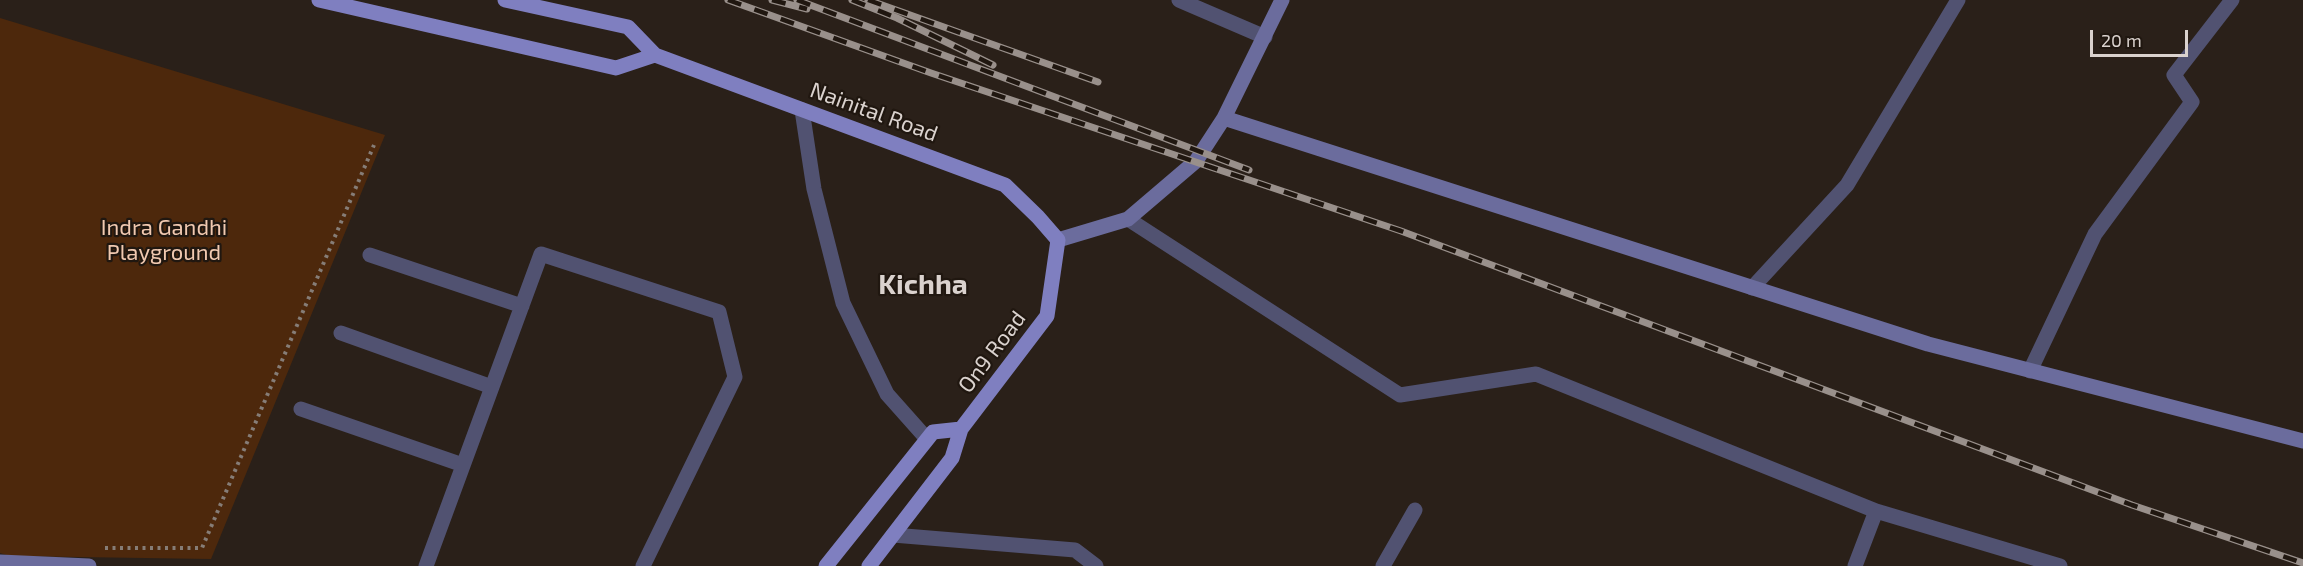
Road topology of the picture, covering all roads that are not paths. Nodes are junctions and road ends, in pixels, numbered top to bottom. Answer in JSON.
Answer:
{"nodes":[{"id":1,"x":319,"y":0,"type":"edge"},
{"id":2,"x":505,"y":0,"type":"edge"},
{"id":3,"x":1179,"y":0,"type":"edge"},
{"id":4,"x":1282,"y":0,"type":"edge"},
{"id":5,"x":1958,"y":0,"type":"edge"},
{"id":6,"x":2232,"y":0,"type":"edge"},
{"id":7,"x":1265,"y":37,"type":"junction"},
{"id":8,"x":655,"y":55,"type":"junction"},
{"id":9,"x":802,"y":110,"type":"junction"},
{"id":10,"x":1224,"y":118,"type":"junction"},
{"id":11,"x":1128,"y":219,"type":"junction"},
{"id":12,"x":1058,"y":240,"type":"junction"},
{"id":13,"x":370,"y":255,"type":"dead end"},
{"id":14,"x":1752,"y":288,"type":"junction"},
{"id":15,"x":522,"y":306,"type":"junction"},
{"id":16,"x":342,"y":333,"type":"dead end"},
{"id":17,"x":2030,"y":370,"type":"junction"},
{"id":18,"x":492,"y":387,"type":"junction"},
{"id":19,"x":301,"y":409,"type":"dead end"},
{"id":20,"x":961,"y":429,"type":"junction"},
{"id":21,"x":927,"y":439,"type":"junction"},
{"id":22,"x":2303,"y":441,"type":"edge"},
{"id":23,"x":463,"y":465,"type":"junction"},
{"id":24,"x":1415,"y":510,"type":"dead end"},
{"id":25,"x":1876,"y":511,"type":"junction"},
{"id":26,"x":893,"y":535,"type":"junction"},
{"id":27,"x":0,"y":562,"type":"edge"},
{"id":28,"x":89,"y":566,"type":"edge"},
{"id":29,"x":426,"y":566,"type":"edge"},
{"id":30,"x":643,"y":566,"type":"edge"},
{"id":31,"x":826,"y":566,"type":"edge"},
{"id":32,"x":869,"y":566,"type":"edge"},
{"id":33,"x":1096,"y":566,"type":"edge"},
{"id":34,"x":1383,"y":566,"type":"edge"},
{"id":35,"x":1855,"y":566,"type":"edge"},
{"id":36,"x":2060,"y":566,"type":"edge"}],
"edges":[{"from":1,"to":8,"type":"main road"},
{"from":2,"to":8,"type":"main road","name":"Nainital Road"},
{"from":3,"to":7,"type":"street"},
{"from":4,"to":7,"type":"street"},
{"from":5,"to":14,"type":"street"},
{"from":6,"to":17,"type":"street"},
{"from":7,"to":10,"type":"street"},
{"from":8,"to":9,"type":"main road","name":"Nainital Road"},
{"from":9,"to":12,"type":"main road","name":"Nainital Road"},
{"from":9,"to":21,"type":"street"},
{"from":10,"to":11,"type":"street"},
{"from":10,"to":14,"type":"street"},
{"from":11,"to":12,"type":"street"},
{"from":11,"to":25,"type":"street"},
{"from":12,"to":20,"type":"main road","name":"On9 Road"},
{"from":13,"to":15,"type":"street"},
{"from":14,"to":17,"type":"street"},
{"from":15,"to":18,"type":"street"},
{"from":15,"to":30,"type":"street"},
{"from":16,"to":18,"type":"street"},
{"from":17,"to":22,"type":"street"},
{"from":18,"to":23,"type":"street"},
{"from":19,"to":23,"type":"street"},
{"from":20,"to":21,"type":"main road","name":"On9 Road"},
{"from":20,"to":26,"type":"main road"},
{"from":21,"to":31,"type":"main road"},
{"from":23,"to":29,"type":"street"},
{"from":24,"to":34,"type":"street"},
{"from":25,"to":35,"type":"street"},
{"from":25,"to":36,"type":"street"},
{"from":26,"to":32,"type":"main road"},
{"from":26,"to":33,"type":"street"},
{"from":27,"to":28,"type":"street"}]}
